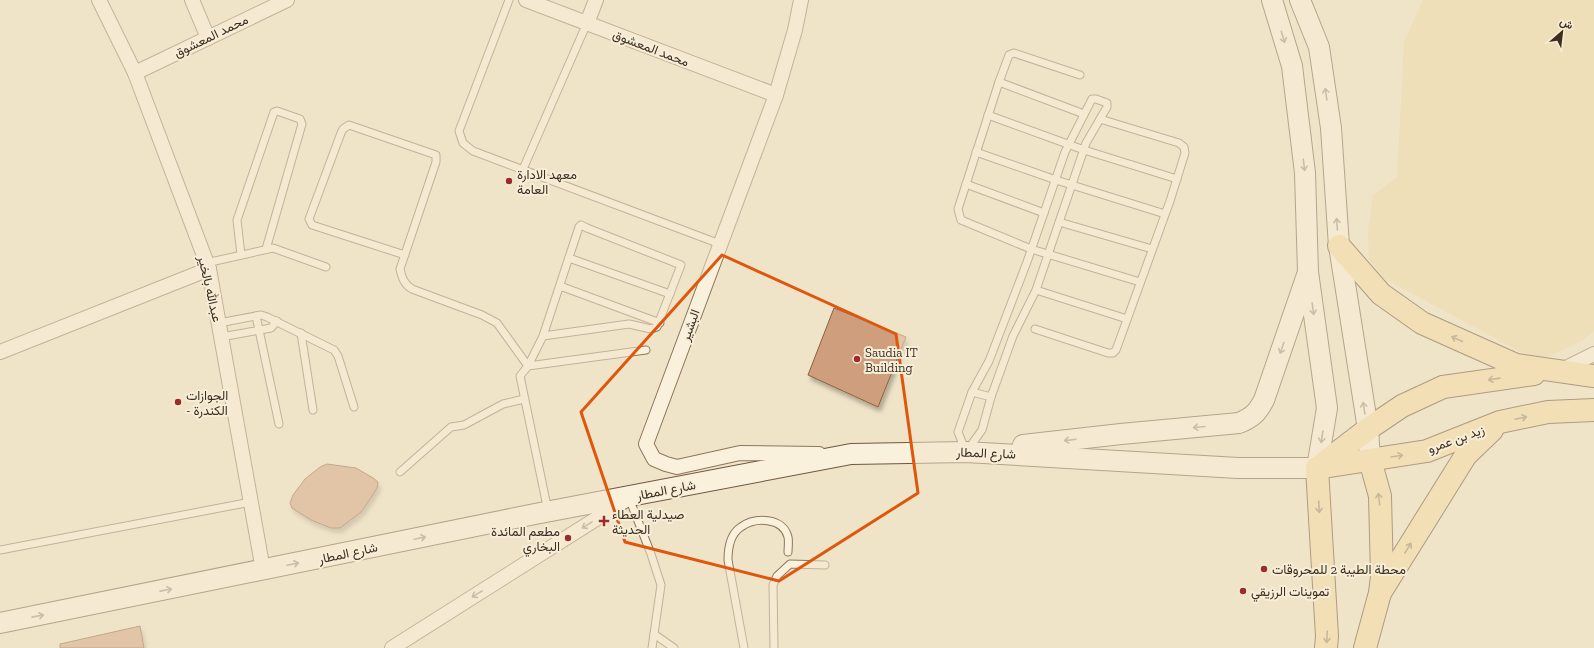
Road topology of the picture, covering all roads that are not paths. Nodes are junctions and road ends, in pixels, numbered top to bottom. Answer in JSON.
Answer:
{"nodes":[{"id":1,"x":99,"y":0,"type":"edge"},
{"id":2,"x":192,"y":0,"type":"edge"},
{"id":3,"x":287,"y":0,"type":"edge"},
{"id":4,"x":509,"y":0,"type":"edge"},
{"id":5,"x":526,"y":0,"type":"edge"},
{"id":6,"x":596,"y":0,"type":"edge"},
{"id":7,"x":801,"y":0,"type":"edge"},
{"id":8,"x":1272,"y":0,"type":"edge"},
{"id":9,"x":1300,"y":0,"type":"edge"},
{"id":10,"x":587,"y":23,"type":"junction"},
{"id":11,"x":208,"y":38,"type":"junction"},
{"id":12,"x":134,"y":73,"type":"junction"},
{"id":13,"x":1080,"y":75,"type":"dead end"},
{"id":14,"x":999,"y":82,"type":"junction"},
{"id":15,"x":776,"y":95,"type":"junction"},
{"id":16,"x":1084,"y":114,"type":"junction"},
{"id":17,"x":988,"y":115,"type":"junction"},
{"id":18,"x":1100,"y":119,"type":"junction"},
{"id":19,"x":1069,"y":145,"type":"junction"},
{"id":20,"x":1084,"y":150,"type":"junction"},
{"id":21,"x":976,"y":152,"type":"junction"},
{"id":22,"x":523,"y":170,"type":"junction"},
{"id":23,"x":1177,"y":179,"type":"junction"},
{"id":24,"x":1056,"y":180,"type":"junction"},
{"id":25,"x":966,"y":184,"type":"junction"},
{"id":26,"x":1072,"y":185,"type":"junction"},
{"id":27,"x":1044,"y":213,"type":"junction"},
{"id":28,"x":1165,"y":214,"type":"junction"},
{"id":29,"x":1059,"y":222,"type":"junction"},
{"id":30,"x":720,"y":244,"type":"junction"},
{"id":31,"x":1339,"y":246,"type":"junction"},
{"id":32,"x":266,"y":249,"type":"junction"},
{"id":33,"x":1032,"y":249,"type":"junction"},
{"id":34,"x":1152,"y":249,"type":"junction"},
{"id":35,"x":1048,"y":254,"type":"junction"},
{"id":36,"x":241,"y":255,"type":"junction"},
{"id":37,"x":405,"y":255,"type":"junction"},
{"id":38,"x":569,"y":258,"type":"junction"},
{"id":39,"x":207,"y":266,"type":"junction"},
{"id":40,"x":326,"y":267,"type":"dead end"},
{"id":41,"x":1308,"y":272,"type":"junction"},
{"id":42,"x":1140,"y":282,"type":"junction"},
{"id":43,"x":560,"y":286,"type":"junction"},
{"id":44,"x":1036,"y":290,"type":"junction"},
{"id":45,"x":670,"y":294,"type":"junction"},
{"id":46,"x":256,"y":316,"type":"junction"},
{"id":47,"x":1128,"y":318,"type":"junction"},
{"id":48,"x":277,"y":321,"type":"junction"},
{"id":49,"x":219,"y":323,"type":"junction"},
{"id":50,"x":660,"y":323,"type":"junction"},
{"id":51,"x":1035,"y":329,"type":"dead end"},
{"id":52,"x":259,"y":330,"type":"junction"},
{"id":53,"x":1000,"y":332,"type":"junction"},
{"id":54,"x":301,"y":333,"type":"junction"},
{"id":55,"x":543,"y":336,"type":"junction"},
{"id":56,"x":1013,"y":336,"type":"junction"},
{"id":57,"x":221,"y":337,"type":"junction"},
{"id":58,"x":646,"y":350,"type":"dead end"},
{"id":59,"x":0,"y":352,"type":"edge"},
{"id":60,"x":1594,"y":354,"type":"edge"},
{"id":61,"x":528,"y":366,"type":"junction"},
{"id":62,"x":1560,"y":371,"type":"junction"},
{"id":63,"x":1594,"y":376,"type":"edge"},
{"id":64,"x":972,"y":392,"type":"junction"},
{"id":65,"x":991,"y":396,"type":"junction"},
{"id":66,"x":524,"y":399,"type":"junction"},
{"id":67,"x":354,"y":408,"type":"dead end"},
{"id":68,"x":313,"y":410,"type":"dead end"},
{"id":69,"x":1594,"y":410,"type":"edge"},
{"id":70,"x":1500,"y":422,"type":"junction"},
{"id":71,"x":278,"y":424,"type":"dead end"},
{"id":72,"x":1368,"y":429,"type":"junction"},
{"id":73,"x":966,"y":452,"type":"junction"},
{"id":74,"x":852,"y":454,"type":"junction"},
{"id":75,"x":1370,"y":460,"type":"junction"},
{"id":76,"x":1317,"y":468,"type":"junction"},
{"id":77,"x":400,"y":472,"type":"dead end"},
{"id":78,"x":630,"y":497,"type":"junction"},
{"id":79,"x":251,"y":502,"type":"junction"},
{"id":80,"x":548,"y":512,"type":"junction"},
{"id":81,"x":0,"y":550,"type":"edge"},
{"id":82,"x":788,"y":552,"type":"dead end"},
{"id":83,"x":825,"y":565,"type":"dead end"},
{"id":84,"x":263,"y":570,"type":"junction"},
{"id":85,"x":1380,"y":593,"type":"junction"},
{"id":86,"x":0,"y":623,"type":"edge"},
{"id":87,"x":654,"y":634,"type":"junction"},
{"id":88,"x":392,"y":648,"type":"edge"},
{"id":89,"x":652,"y":648,"type":"edge"},
{"id":90,"x":674,"y":648,"type":"edge"},
{"id":91,"x":744,"y":648,"type":"edge"},
{"id":92,"x":774,"y":648,"type":"edge"},
{"id":93,"x":1326,"y":648,"type":"edge"},
{"id":94,"x":1365,"y":648,"type":"edge"}],
"edges":[{"from":1,"to":12,"type":"street","name":"عبدالله بالخير"},
{"from":2,"to":11,"type":"street"},
{"from":3,"to":11,"type":"street","name":"محمد المعشوق"},
{"from":4,"to":22,"type":"lane"},
{"from":5,"to":10,"type":"street","name":"محمد المعشوق"},
{"from":6,"to":10,"type":"street"},
{"from":7,"to":15,"type":"street","name":"البشير"},
{"from":8,"to":41,"type":"main road","one_way":true},
{"from":31,"to":9,"type":"main road","one_way":true},
{"from":10,"to":15,"type":"street","name":"محمد المعشوق"},
{"from":10,"to":22,"type":"lane"},
{"from":11,"to":12,"type":"street","name":"محمد المعشوق"},
{"from":12,"to":39,"type":"street","name":"عبدالله بالخير"},
{"from":13,"to":14,"type":"lane"},
{"from":14,"to":16,"type":"lane"},
{"from":14,"to":17,"type":"lane"},
{"from":15,"to":30,"type":"street","name":"البشير"},
{"from":16,"to":18,"type":"lane"},
{"from":16,"to":19,"type":"lane"},
{"from":17,"to":19,"type":"lane"},
{"from":17,"to":21,"type":"lane"},
{"from":18,"to":20,"type":"lane"},
{"from":18,"to":23,"type":"lane"},
{"from":19,"to":20,"type":"lane"},
{"from":19,"to":24,"type":"lane"},
{"from":20,"to":23,"type":"lane"},
{"from":20,"to":26,"type":"lane"},
{"from":21,"to":24,"type":"lane"},
{"from":21,"to":25,"type":"lane"},
{"from":22,"to":30,"type":"lane"},
{"from":23,"to":28,"type":"lane"},
{"from":24,"to":26,"type":"lane"},
{"from":24,"to":27,"type":"lane"},
{"from":25,"to":27,"type":"lane"},
{"from":25,"to":33,"type":"lane"},
{"from":26,"to":28,"type":"lane"},
{"from":26,"to":29,"type":"lane"},
{"from":27,"to":33,"type":"lane"},
{"from":28,"to":34,"type":"lane"},
{"from":29,"to":34,"type":"lane"},
{"from":29,"to":35,"type":"lane"},
{"from":30,"to":74,"type":"street","name":"البشير"},
{"from":62,"to":31,"type":"main road","one_way":true},
{"from":72,"to":31,"type":"main road","one_way":true},
{"from":32,"to":36,"type":"lane"},
{"from":32,"to":36,"type":"lane"},
{"from":32,"to":40,"type":"lane"},
{"from":33,"to":35,"type":"lane"},
{"from":33,"to":53,"type":"lane"},
{"from":34,"to":42,"type":"lane"},
{"from":35,"to":42,"type":"lane"},
{"from":35,"to":44,"type":"lane"},
{"from":36,"to":39,"type":"lane"},
{"from":37,"to":37,"type":"lane"},
{"from":37,"to":61,"type":"lane"},
{"from":38,"to":43,"type":"lane"},
{"from":38,"to":45,"type":"lane"},
{"from":38,"to":45,"type":"lane"},
{"from":39,"to":49,"type":"street","name":"عبدالله بالخير"},
{"from":39,"to":59,"type":"street"},
{"from":41,"to":73,"type":"main road","one_way":true},
{"from":41,"to":76,"type":"main road","one_way":true},
{"from":42,"to":47,"type":"lane"},
{"from":43,"to":50,"type":"lane"},
{"from":43,"to":55,"type":"lane"},
{"from":44,"to":47,"type":"lane"},
{"from":44,"to":56,"type":"lane"},
{"from":45,"to":50,"type":"lane"},
{"from":46,"to":48,"type":"lane"},
{"from":46,"to":49,"type":"lane"},
{"from":46,"to":52,"type":"lane"},
{"from":47,"to":51,"type":"lane"},
{"from":48,"to":52,"type":"lane"},
{"from":48,"to":54,"type":"lane"},
{"from":49,"to":57,"type":"street","name":"عبدالله بالخير"},
{"from":50,"to":55,"type":"lane"},
{"from":52,"to":57,"type":"lane"},
{"from":52,"to":71,"type":"lane"},
{"from":53,"to":56,"type":"lane"},
{"from":53,"to":64,"type":"lane"},
{"from":54,"to":67,"type":"lane"},
{"from":54,"to":68,"type":"lane"},
{"from":55,"to":61,"type":"lane"},
{"from":56,"to":65,"type":"lane"},
{"from":57,"to":79,"type":"street","name":"عبدالله بالخير"},
{"from":58,"to":61,"type":"lane"},
{"from":60,"to":62,"type":"street"},
{"from":61,"to":66,"type":"lane"},
{"from":62,"to":63,"type":"main road"},
{"from":62,"to":72,"type":"main road","one_way":true},
{"from":64,"to":65,"type":"lane"},
{"from":64,"to":73,"type":"lane"},
{"from":65,"to":73,"type":"lane"},
{"from":66,"to":77,"type":"lane"},
{"from":66,"to":80,"type":"lane"},
{"from":70,"to":69,"type":"main road","name":"زيد بن عمرو","one_way":true},
{"from":75,"to":70,"type":"main road","name":"زيد بن عمرو","one_way":true},
{"from":85,"to":70,"type":"main road","one_way":true},
{"from":72,"to":75,"type":"main road"},
{"from":72,"to":76,"type":"main road"},
{"from":73,"to":74,"type":"main road","name":"شارع المطار"},
{"from":73,"to":76,"type":"main road","name":"شارع المطار"},
{"from":74,"to":78,"type":"main road","name":"شارع المطار"},
{"from":75,"to":76,"type":"main road","name":"زيد بن عمرو"},
{"from":85,"to":75,"type":"main road","one_way":true},
{"from":76,"to":93,"type":"main road","one_way":true},
{"from":78,"to":80,"type":"main road","name":"شارع المطار"},
{"from":78,"to":87,"type":"lane"},
{"from":78,"to":88,"type":"street","one_way":true},
{"from":79,"to":81,"type":"lane"},
{"from":79,"to":84,"type":"street","name":"عبدالله بالخير"},
{"from":84,"to":80,"type":"main road","name":"شارع المطار","one_way":true},
{"from":82,"to":91,"type":"lane"},
{"from":83,"to":92,"type":"lane"},
{"from":86,"to":84,"type":"main road","name":"شارع المطار","one_way":true},
{"from":85,"to":94,"type":"main road"},
{"from":87,"to":89,"type":"lane"},
{"from":87,"to":90,"type":"lane"}]}
